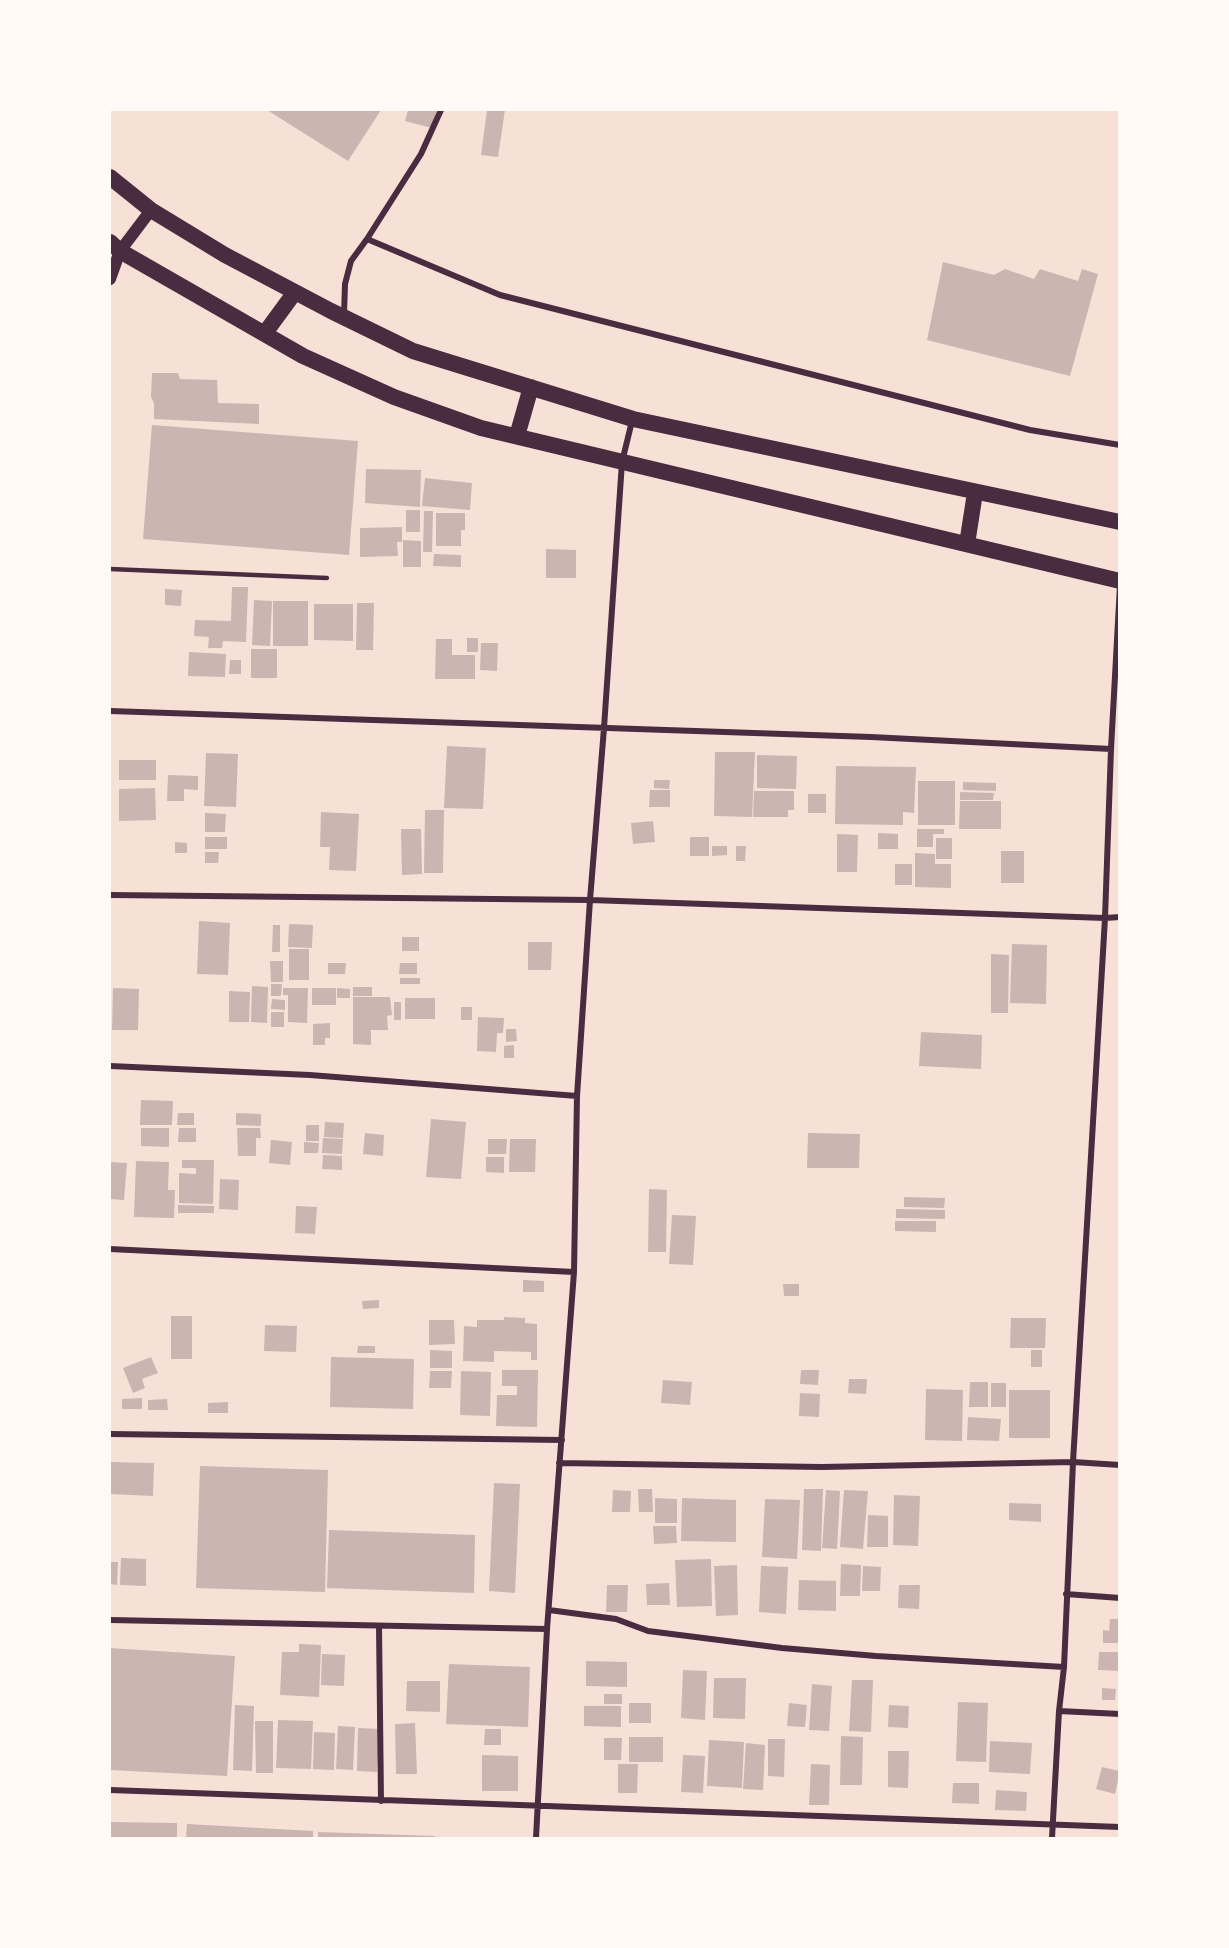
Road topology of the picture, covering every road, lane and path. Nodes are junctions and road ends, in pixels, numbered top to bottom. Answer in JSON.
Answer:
{"nodes":[{"id":1,"x":441,"y":110,"type":"edge"},
{"id":2,"x":110,"y":177,"type":"edge"},
{"id":3,"x":151,"y":210,"type":"junction"},
{"id":4,"x":367,"y":239,"type":"junction"},
{"id":5,"x":115,"y":247,"type":"edge"},
{"id":6,"x":110,"y":279,"type":"edge"},
{"id":7,"x":295,"y":292,"type":"junction"},
{"id":8,"x":344,"y":318,"type":"junction"},
{"id":9,"x":265,"y":333,"type":"junction"},
{"id":10,"x":531,"y":387,"type":"junction"},
{"id":11,"x":633,"y":419,"type":"junction"},
{"id":12,"x":517,"y":436,"type":"junction"},
{"id":13,"x":1119,"y":445,"type":"edge"},
{"id":14,"x":622,"y":462,"type":"junction"},
{"id":15,"x":975,"y":493,"type":"junction"},
{"id":16,"x":1119,"y":522,"type":"edge"},
{"id":17,"x":968,"y":544,"type":"junction"},
{"id":18,"x":110,"y":569,"type":"edge"},
{"id":19,"x":327,"y":578,"type":"dead end"},
{"id":20,"x":1119,"y":583,"type":"edge"},
{"id":21,"x":110,"y":711,"type":"edge"},
{"id":22,"x":604,"y":728,"type":"junction"},
{"id":23,"x":1111,"y":749,"type":"junction"},
{"id":24,"x":110,"y":895,"type":"edge"},
{"id":25,"x":590,"y":900,"type":"junction"},
{"id":26,"x":1119,"y":917,"type":"edge"},
{"id":27,"x":1105,"y":918,"type":"junction"},
{"id":28,"x":110,"y":1066,"type":"edge"},
{"id":29,"x":577,"y":1096,"type":"junction"},
{"id":30,"x":110,"y":1249,"type":"edge"},
{"id":31,"x":574,"y":1272,"type":"junction"},
{"id":32,"x":110,"y":1434,"type":"edge"},
{"id":33,"x":562,"y":1440,"type":"junction"},
{"id":34,"x":1073,"y":1462,"type":"junction"},
{"id":35,"x":559,"y":1463,"type":"junction"},
{"id":36,"x":1119,"y":1465,"type":"edge"},
{"id":37,"x":1066,"y":1594,"type":"junction"},
{"id":38,"x":1119,"y":1598,"type":"edge"},
{"id":39,"x":549,"y":1610,"type":"junction"},
{"id":40,"x":110,"y":1620,"type":"edge"},
{"id":41,"x":379,"y":1626,"type":"junction"},
{"id":42,"x":547,"y":1629,"type":"junction"},
{"id":43,"x":1064,"y":1667,"type":"junction"},
{"id":44,"x":1059,"y":1711,"type":"junction"},
{"id":45,"x":1119,"y":1714,"type":"edge"},
{"id":46,"x":110,"y":1790,"type":"edge"},
{"id":47,"x":381,"y":1801,"type":"junction"},
{"id":48,"x":537,"y":1805,"type":"junction"},
{"id":49,"x":1052,"y":1824,"type":"junction"},
{"id":50,"x":1119,"y":1827,"type":"edge"},
{"id":51,"x":536,"y":1839,"type":"edge"},
{"id":52,"x":1052,"y":1839,"type":"edge"}],
"edges":[{"from":1,"to":4,"type":"street"},
{"from":2,"to":3,"type":"highway"},
{"from":3,"to":5,"type":"main road"},
{"from":3,"to":7,"type":"highway"},
{"from":4,"to":8,"type":"street"},
{"from":4,"to":13,"type":"street"},
{"from":5,"to":6,"type":"main road"},
{"from":5,"to":9,"type":"highway"},
{"from":7,"to":8,"type":"highway"},
{"from":7,"to":9,"type":"highway"},
{"from":8,"to":10,"type":"highway"},
{"from":9,"to":12,"type":"highway"},
{"from":10,"to":11,"type":"highway"},
{"from":10,"to":12,"type":"highway"},
{"from":11,"to":14,"type":"street"},
{"from":11,"to":15,"type":"highway"},
{"from":12,"to":14,"type":"highway"},
{"from":14,"to":17,"type":"highway"},
{"from":14,"to":22,"type":"street"},
{"from":15,"to":16,"type":"highway"},
{"from":15,"to":17,"type":"highway"},
{"from":17,"to":20,"type":"highway"},
{"from":18,"to":19,"type":"lane"},
{"from":20,"to":23,"type":"street"},
{"from":21,"to":22,"type":"street"},
{"from":22,"to":23,"type":"street"},
{"from":22,"to":25,"type":"street"},
{"from":23,"to":27,"type":"street"},
{"from":24,"to":25,"type":"street"},
{"from":25,"to":27,"type":"street"},
{"from":25,"to":29,"type":"street"},
{"from":26,"to":27,"type":"street"},
{"from":27,"to":34,"type":"street"},
{"from":28,"to":29,"type":"street"},
{"from":29,"to":31,"type":"street"},
{"from":30,"to":31,"type":"street"},
{"from":31,"to":33,"type":"street"},
{"from":32,"to":33,"type":"street"},
{"from":33,"to":35,"type":"street"},
{"from":34,"to":35,"type":"street"},
{"from":34,"to":36,"type":"street"},
{"from":34,"to":37,"type":"street"},
{"from":35,"to":39,"type":"street"},
{"from":37,"to":38,"type":"street"},
{"from":37,"to":43,"type":"street"},
{"from":39,"to":42,"type":"street"},
{"from":39,"to":43,"type":"street"},
{"from":40,"to":41,"type":"street"},
{"from":41,"to":42,"type":"street"},
{"from":41,"to":47,"type":"street"},
{"from":42,"to":48,"type":"street"},
{"from":43,"to":44,"type":"street"},
{"from":44,"to":45,"type":"street"},
{"from":44,"to":49,"type":"street"},
{"from":46,"to":47,"type":"street"},
{"from":47,"to":48,"type":"street"},
{"from":48,"to":49,"type":"street"},
{"from":48,"to":51,"type":"street"},
{"from":49,"to":50,"type":"street"},
{"from":49,"to":52,"type":"street"}]}
